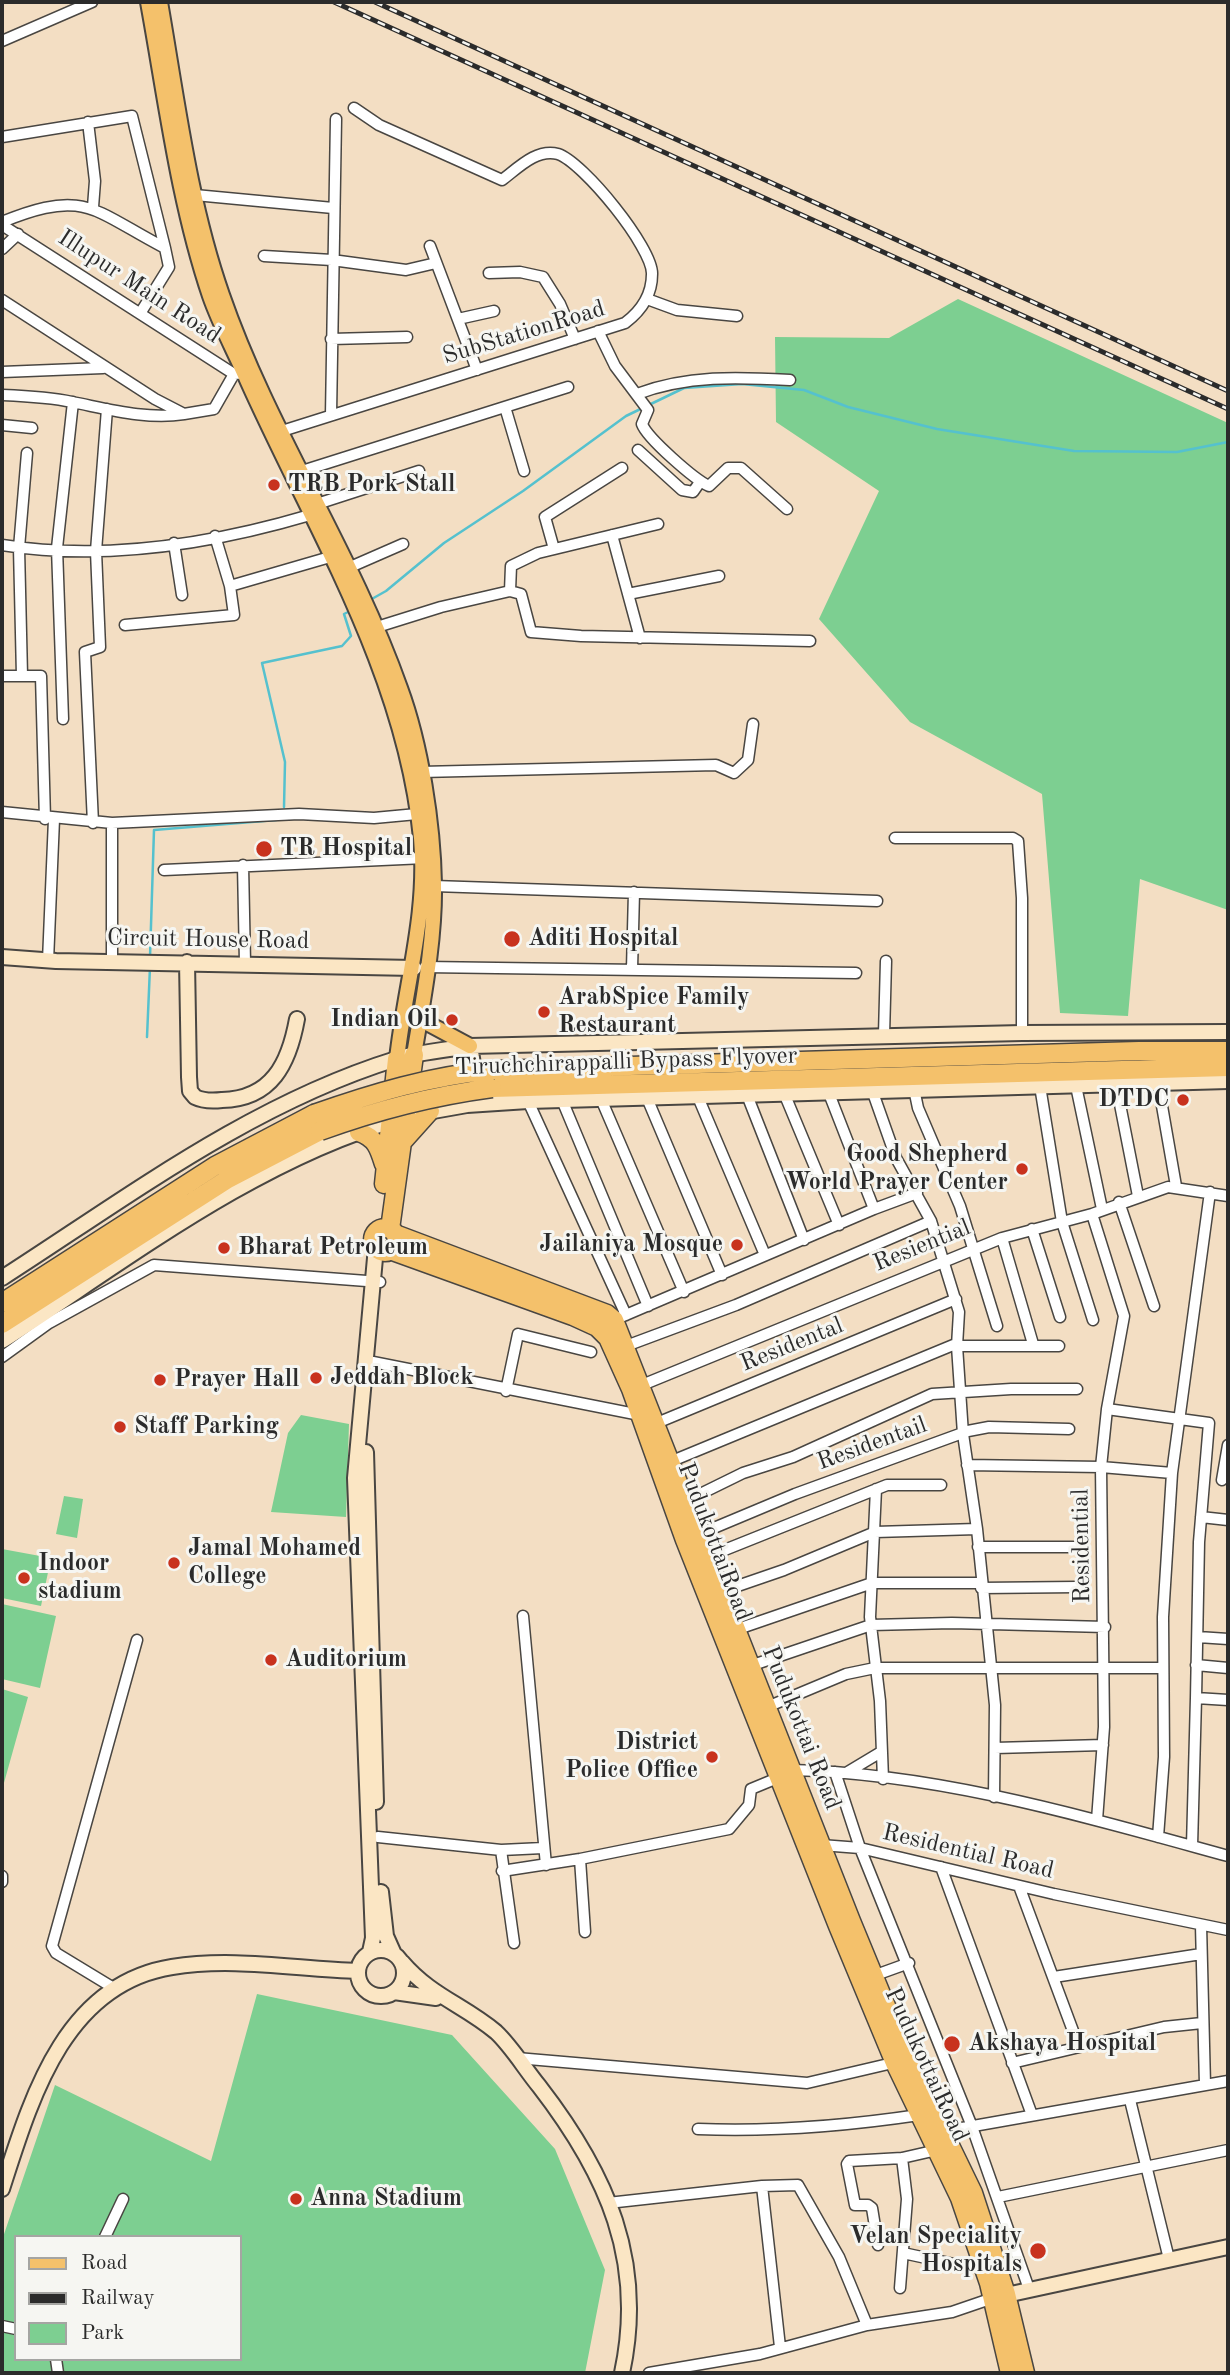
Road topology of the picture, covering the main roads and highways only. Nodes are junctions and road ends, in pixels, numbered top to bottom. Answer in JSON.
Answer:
{"nodes":[{"id":1,"x":148,"y":2,"type":"edge"},
{"id":2,"x":160,"y":2,"type":"edge"},
{"id":3,"x":244,"y":373,"type":"junction"},
{"id":4,"x":314,"y":509,"type":"junction"},
{"id":5,"x":346,"y":576,"type":"junction"},
{"id":6,"x":370,"y":624,"type":"junction"},
{"id":7,"x":427,"y":858,"type":"junction"},
{"id":8,"x":420,"y":967,"type":"junction"},
{"id":9,"x":422,"y":1008,"type":"junction"},
{"id":10,"x":470,"y":1046,"type":"road end"},
{"id":11,"x":1228,"y":1051,"type":"edge"},
{"id":12,"x":406,"y":1057,"type":"junction"},
{"id":13,"x":1228,"y":1067,"type":"edge"},
{"id":14,"x":493,"y":1079,"type":"junction"},
{"id":15,"x":430,"y":1111,"type":"road end"},
{"id":16,"x":399,"y":1119,"type":"junction"},
{"id":17,"x":323,"y":1128,"type":"junction"},
{"id":18,"x":359,"y":1132,"type":"road end"},
{"id":19,"x":403,"y":1142,"type":"junction"},
{"id":20,"x":386,"y":1171,"type":"junction"},
{"id":21,"x":388,"y":1198,"type":"junction"},
{"id":22,"x":385,"y":1241,"type":"junction"},
{"id":23,"x":2,"y":1303,"type":"edge"},
{"id":24,"x":2,"y":1324,"type":"edge"},
{"id":25,"x":647,"y":1422,"type":"junction"},
{"id":26,"x":783,"y":1773,"type":"junction"},
{"id":27,"x":901,"y":2060,"type":"junction"},
{"id":28,"x":1000,"y":2296,"type":"junction"},
{"id":29,"x":1010,"y":2373,"type":"edge"},
{"id":30,"x":1025,"y":2373,"type":"edge"}],
"edges":[{"from":1,"to":3,"type":"main road"},
{"from":2,"to":3,"type":"main road"},
{"from":3,"to":4,"type":"main road"},
{"from":3,"to":4,"type":"main road"},
{"from":4,"to":5,"type":"main road"},
{"from":4,"to":5,"type":"main road"},
{"from":5,"to":6,"type":"main road"},
{"from":6,"to":7,"type":"main road"},
{"from":6,"to":7,"type":"main road"},
{"from":7,"to":8,"type":"main road"},
{"from":7,"to":8,"type":"main road"},
{"from":8,"to":9,"type":"main road"},
{"from":8,"to":12,"type":"main road"},
{"from":9,"to":10,"type":"main road"},
{"from":9,"to":12,"type":"main road"},
{"from":11,"to":14,"type":"highway","name":"Tiruchchirappalli Bypass Flyover"},
{"from":12,"to":16,"type":"highway"},
{"from":13,"to":14,"type":"highway","name":"Tiruchchirappalli Bypass Flyover"},
{"from":14,"to":17,"type":"highway","name":"Tiruchchirappalli Bypass Flyover","bridge":true},
{"from":15,"to":19,"type":"highway"},
{"from":16,"to":19,"type":"highway"},
{"from":16,"to":20,"type":"highway"},
{"from":17,"to":23,"type":"highway","name":"Tiruchchirappalli Bypass Flyover"},
{"from":17,"to":24,"type":"highway","name":"Tiruchchirappalli Bypass Flyover"},
{"from":18,"to":20,"type":"highway"},
{"from":19,"to":21,"type":"highway"},
{"from":20,"to":21,"type":"highway"},
{"from":21,"to":22,"type":"highway"},
{"from":22,"to":25,"type":"highway","name":"PudukottaiRoad"},
{"from":22,"to":25,"type":"highway","name":"Pudukottai Road"},
{"from":25,"to":26,"type":"highway","name":"PudukottaiRoad"},
{"from":25,"to":26,"type":"highway","name":"Pudukottai Road"},
{"from":26,"to":27,"type":"highway","name":"PudukottaiRoad"},
{"from":26,"to":27,"type":"highway","name":"Pudukottai Road"},
{"from":27,"to":28,"type":"highway","name":"PudukottaiRoad"},
{"from":27,"to":28,"type":"highway","name":"Pudukottai Road"},
{"from":28,"to":29,"type":"highway","name":"PudukottaiRoad"},
{"from":28,"to":30,"type":"highway","name":"Pudukottai Road"}]}
